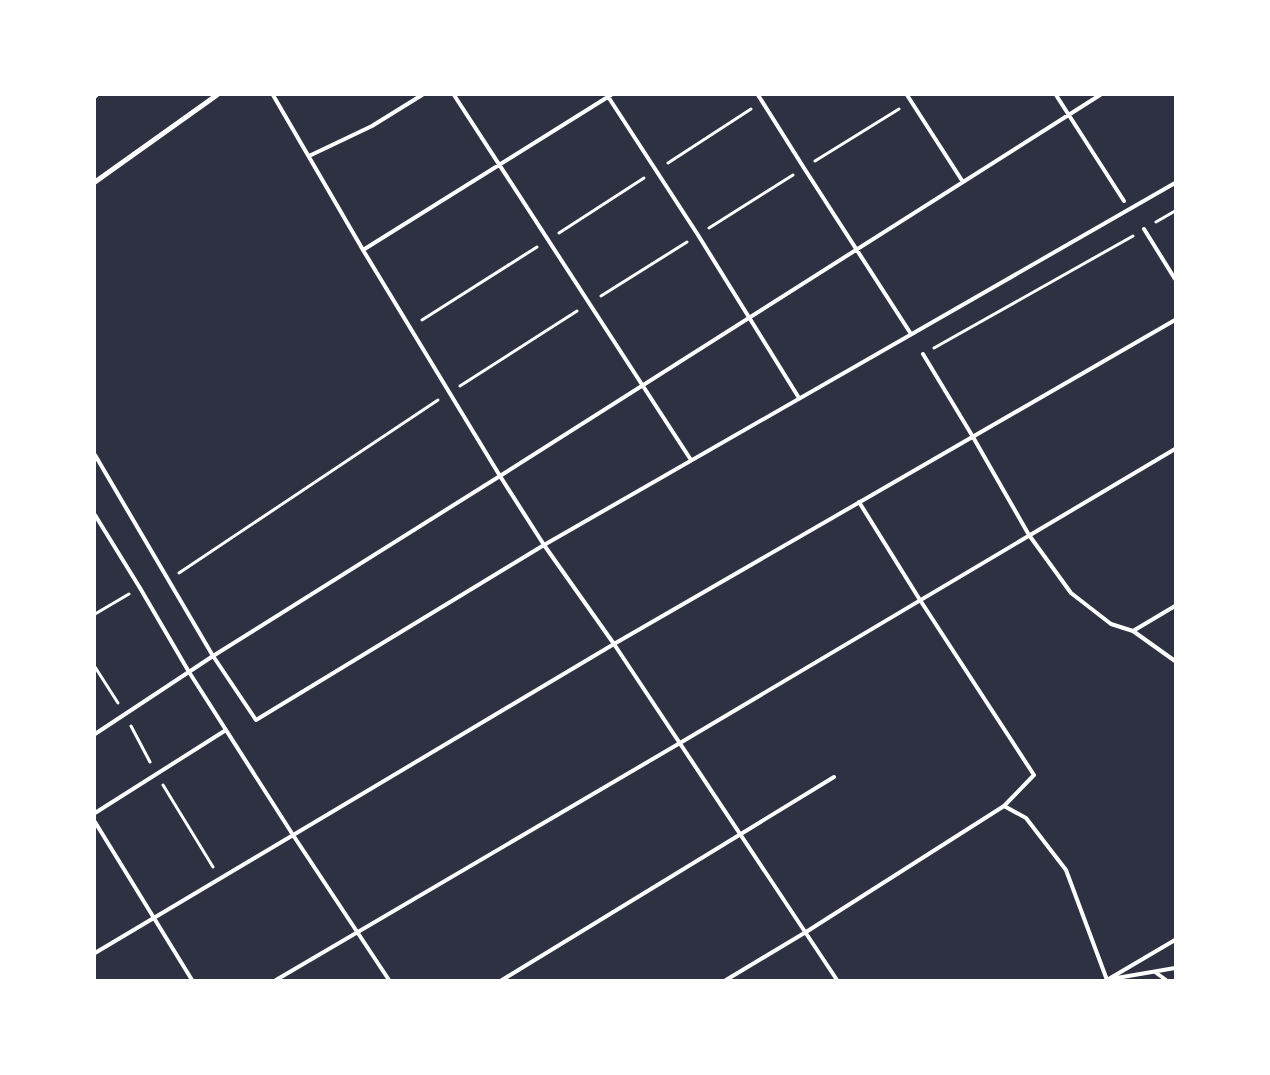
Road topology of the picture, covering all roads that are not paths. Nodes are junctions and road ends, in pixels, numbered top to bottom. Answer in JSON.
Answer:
{"nodes":[{"id":1,"x":216,"y":95,"type":"edge"},
{"id":2,"x":273,"y":95,"type":"edge"},
{"id":3,"x":422,"y":95,"type":"edge"},
{"id":4,"x":454,"y":95,"type":"edge"},
{"id":5,"x":758,"y":95,"type":"edge"},
{"id":6,"x":907,"y":95,"type":"edge"},
{"id":7,"x":1056,"y":95,"type":"edge"},
{"id":8,"x":1100,"y":95,"type":"edge"},
{"id":9,"x":608,"y":96,"type":"edge"},
{"id":10,"x":1069,"y":115,"type":"junction"},
{"id":11,"x":309,"y":156,"type":"junction"},
{"id":12,"x":499,"y":165,"type":"junction"},
{"id":13,"x":95,"y":182,"type":"edge"},
{"id":14,"x":963,"y":182,"type":"junction"},
{"id":15,"x":1175,"y":183,"type":"edge"},
{"id":16,"x":1124,"y":201,"type":"dead end"},
{"id":17,"x":1144,"y":229,"type":"road end"},
{"id":18,"x":363,"y":250,"type":"junction"},
{"id":19,"x":856,"y":250,"type":"junction"},
{"id":20,"x":1175,"y":279,"type":"edge"},
{"id":21,"x":750,"y":318,"type":"junction"},
{"id":22,"x":1175,"y":320,"type":"edge"},
{"id":23,"x":911,"y":334,"type":"junction"},
{"id":24,"x":923,"y":354,"type":"road end"},
{"id":25,"x":643,"y":385,"type":"junction"},
{"id":26,"x":799,"y":398,"type":"junction"},
{"id":27,"x":973,"y":437,"type":"junction"},
{"id":28,"x":1175,"y":449,"type":"edge"},
{"id":29,"x":95,"y":455,"type":"edge"},
{"id":30,"x":691,"y":460,"type":"junction"},
{"id":31,"x":500,"y":476,"type":"junction"},
{"id":32,"x":859,"y":502,"type":"junction"},
{"id":33,"x":95,"y":515,"type":"edge"},
{"id":34,"x":1028,"y":535,"type":"junction"},
{"id":35,"x":544,"y":545,"type":"junction"},
{"id":36,"x":920,"y":600,"type":"junction"},
{"id":37,"x":1175,"y":606,"type":"edge"},
{"id":38,"x":1133,"y":632,"type":"junction"},
{"id":39,"x":614,"y":644,"type":"junction"},
{"id":40,"x":213,"y":656,"type":"junction"},
{"id":41,"x":1175,"y":661,"type":"edge"},
{"id":42,"x":189,"y":672,"type":"junction"},
{"id":43,"x":226,"y":730,"type":"junction"},
{"id":44,"x":95,"y":734,"type":"edge"},
{"id":45,"x":680,"y":743,"type":"junction"},
{"id":46,"x":834,"y":777,"type":"dead end"},
{"id":47,"x":1004,"y":806,"type":"junction"},
{"id":48,"x":95,"y":813,"type":"edge"},
{"id":49,"x":95,"y":822,"type":"edge"},
{"id":50,"x":293,"y":835,"type":"junction"},
{"id":51,"x":741,"y":835,"type":"junction"},
{"id":52,"x":154,"y":918,"type":"junction"},
{"id":53,"x":357,"y":932,"type":"junction"},
{"id":54,"x":806,"y":932,"type":"junction"},
{"id":55,"x":1175,"y":940,"type":"edge"},
{"id":56,"x":95,"y":953,"type":"edge"},
{"id":57,"x":1175,"y":968,"type":"edge"},
{"id":58,"x":1155,"y":972,"type":"junction"},
{"id":59,"x":192,"y":980,"type":"edge"},
{"id":60,"x":276,"y":980,"type":"edge"},
{"id":61,"x":389,"y":980,"type":"edge"},
{"id":62,"x":502,"y":980,"type":"edge"},
{"id":63,"x":726,"y":980,"type":"edge"},
{"id":64,"x":837,"y":980,"type":"edge"},
{"id":65,"x":1106,"y":980,"type":"edge"},
{"id":66,"x":1166,"y":980,"type":"edge"}],
"edges":[{"from":1,"to":13,"type":"street"},
{"from":2,"to":11,"type":"lane"},
{"from":3,"to":11,"type":"lane"},
{"from":4,"to":12,"type":"lane"},
{"from":5,"to":19,"type":"lane"},
{"from":6,"to":14,"type":"lane"},
{"from":7,"to":10,"type":"lane"},
{"from":8,"to":10,"type":"lane"},
{"from":9,"to":12,"type":"lane"},
{"from":9,"to":21,"type":"lane"},
{"from":10,"to":14,"type":"lane"},
{"from":10,"to":16,"type":"lane"},
{"from":11,"to":18,"type":"lane"},
{"from":12,"to":18,"type":"lane"},
{"from":12,"to":25,"type":"lane"},
{"from":14,"to":19,"type":"lane"},
{"from":15,"to":23,"type":"lane"},
{"from":17,"to":20,"type":"lane"},
{"from":18,"to":31,"type":"lane"},
{"from":19,"to":21,"type":"lane"},
{"from":19,"to":23,"type":"lane"},
{"from":21,"to":25,"type":"lane"},
{"from":21,"to":26,"type":"lane"},
{"from":22,"to":27,"type":"lane"},
{"from":23,"to":26,"type":"lane"},
{"from":24,"to":27,"type":"lane"},
{"from":25,"to":30,"type":"lane"},
{"from":25,"to":31,"type":"lane"},
{"from":26,"to":30,"type":"lane"},
{"from":27,"to":32,"type":"lane"},
{"from":27,"to":34,"type":"lane"},
{"from":28,"to":34,"type":"lane"},
{"from":29,"to":40,"type":"lane"},
{"from":30,"to":35,"type":"lane"},
{"from":31,"to":35,"type":"lane"},
{"from":31,"to":40,"type":"lane"},
{"from":32,"to":36,"type":"lane"},
{"from":32,"to":39,"type":"lane"},
{"from":33,"to":42,"type":"lane"},
{"from":34,"to":36,"type":"lane"},
{"from":34,"to":38,"type":"lane"},
{"from":35,"to":39,"type":"lane"},
{"from":35,"to":40,"type":"lane"},
{"from":36,"to":45,"type":"lane"},
{"from":36,"to":47,"type":"lane"},
{"from":37,"to":38,"type":"lane"},
{"from":38,"to":41,"type":"lane"},
{"from":39,"to":45,"type":"lane"},
{"from":39,"to":50,"type":"lane"},
{"from":40,"to":42,"type":"lane"},
{"from":42,"to":43,"type":"lane"},
{"from":42,"to":44,"type":"lane"},
{"from":43,"to":48,"type":"lane"},
{"from":43,"to":50,"type":"lane"},
{"from":45,"to":51,"type":"lane"},
{"from":45,"to":53,"type":"lane"},
{"from":46,"to":51,"type":"lane"},
{"from":47,"to":54,"type":"lane"},
{"from":47,"to":65,"type":"lane"},
{"from":49,"to":52,"type":"lane"},
{"from":50,"to":52,"type":"lane"},
{"from":50,"to":53,"type":"lane"},
{"from":51,"to":54,"type":"lane"},
{"from":51,"to":62,"type":"lane"},
{"from":52,"to":56,"type":"lane"},
{"from":52,"to":59,"type":"lane"},
{"from":53,"to":60,"type":"lane"},
{"from":53,"to":61,"type":"lane"},
{"from":54,"to":63,"type":"lane"},
{"from":54,"to":64,"type":"lane"},
{"from":55,"to":65,"type":"lane"},
{"from":57,"to":58,"type":"lane"},
{"from":58,"to":65,"type":"lane"},
{"from":58,"to":66,"type":"lane"}]}
